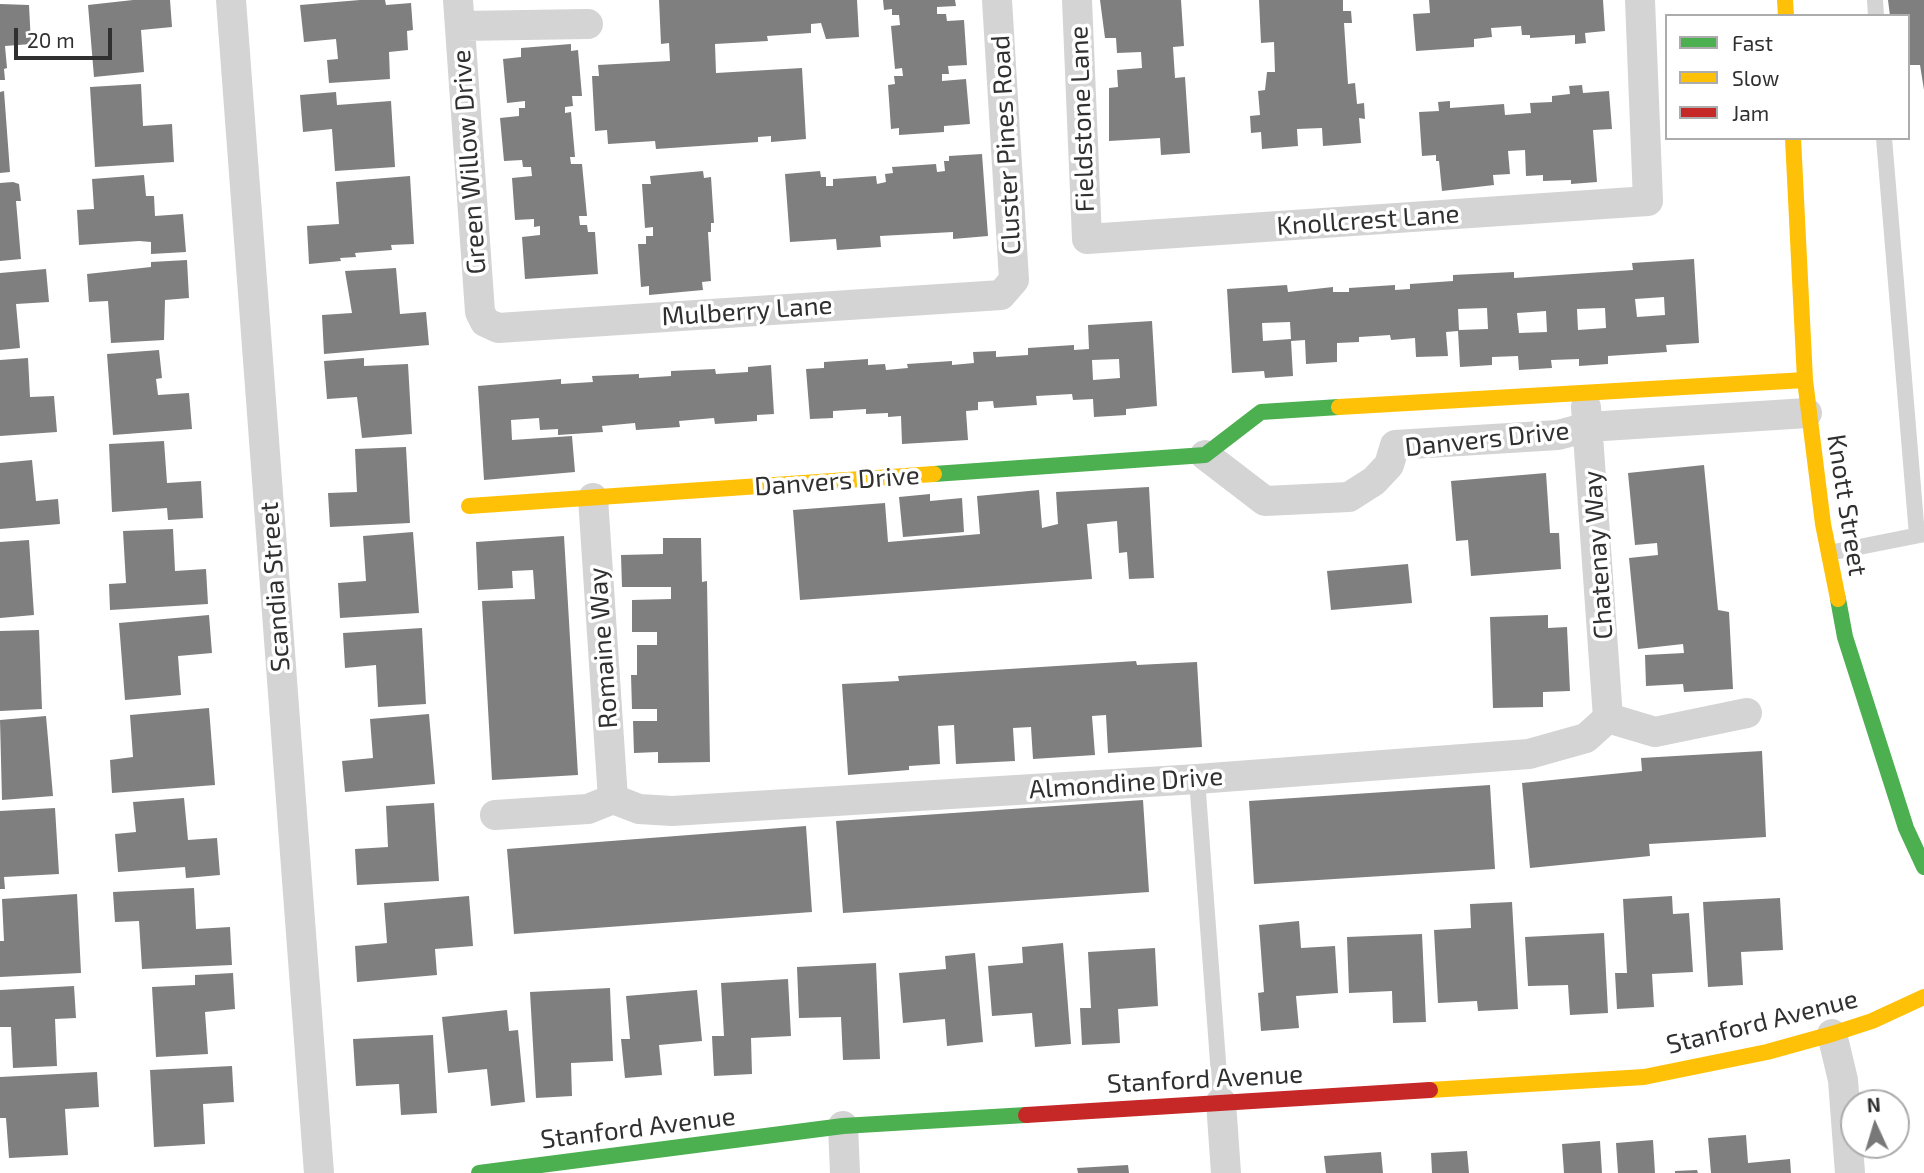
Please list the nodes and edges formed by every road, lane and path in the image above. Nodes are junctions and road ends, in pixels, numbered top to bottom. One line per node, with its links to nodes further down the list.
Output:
1 (231, 0): 34 (street, Scandia Street)
2 (997, 0): 10 (street, Cluster Pines Road)
3 (1077, 0): 9 (street, Fieldstone Lane)
4 (1640, 0): 9 (street, Knollcrest Lane)
5 (459, 13): 6 (street); 11 (street, Green Willow Drive)
6 (588, 24)
7 (1793, 140): 12 (street, Knott Street)
8 (1884, 140): 16 (lane)
9 (1087, 239)
10 (1008, 290): 11 (street, Mulberry Lane)
11 (485, 322)
12 (1805, 380): 13 (street, Danvers Drive); 15 (street, Knott Street)
13 (1586, 393): 14 (street, Danvers Drive); 17 (street, Chatenay Way)
14 (1392, 404): 18 (street); 19 (street, Danvers Drive)
15 (1807, 413): 17 (street, Danvers Drive); 23 (street, Knott Street)
16 (1916, 423): 22 (lane)
17 (1588, 427): 18 (street, Danvers Drive); 25 (street, Chatenay Way)
18 (1395, 445): 19 (street, Danvers Drive)
19 (1205, 455): 20 (street, Danvers Drive)
20 (593, 498): 21 (street, Danvers Drive); 27 (street, Romaine Way)
21 (469, 506)
22 (1921, 534): 23 (lane)
23 (1829, 554): 29 (street, Knott Street)
24 (1747, 713): 25 (street)
25 (1608, 718): 26 (street, Almondine Drive)
26 (1197, 779): 27 (street, Almondine Drive); 32 (lane)
27 (613, 799): 28 (street)
28 (495, 815)
29 (1924, 867)
30 (1924, 997): 31 (street, Stanford Avenue)
31 (1832, 1034): 32 (street, Stanford Avenue); 38 (street)
32 (1221, 1102): 33 (street, Stanford Avenue); 37 (street)
33 (843, 1126): 35 (street, Stanford Avenue); 36 (street)
34 (318, 1173)
35 (479, 1173)
36 (845, 1173)
37 (1226, 1173)
38 (1850, 1173)

